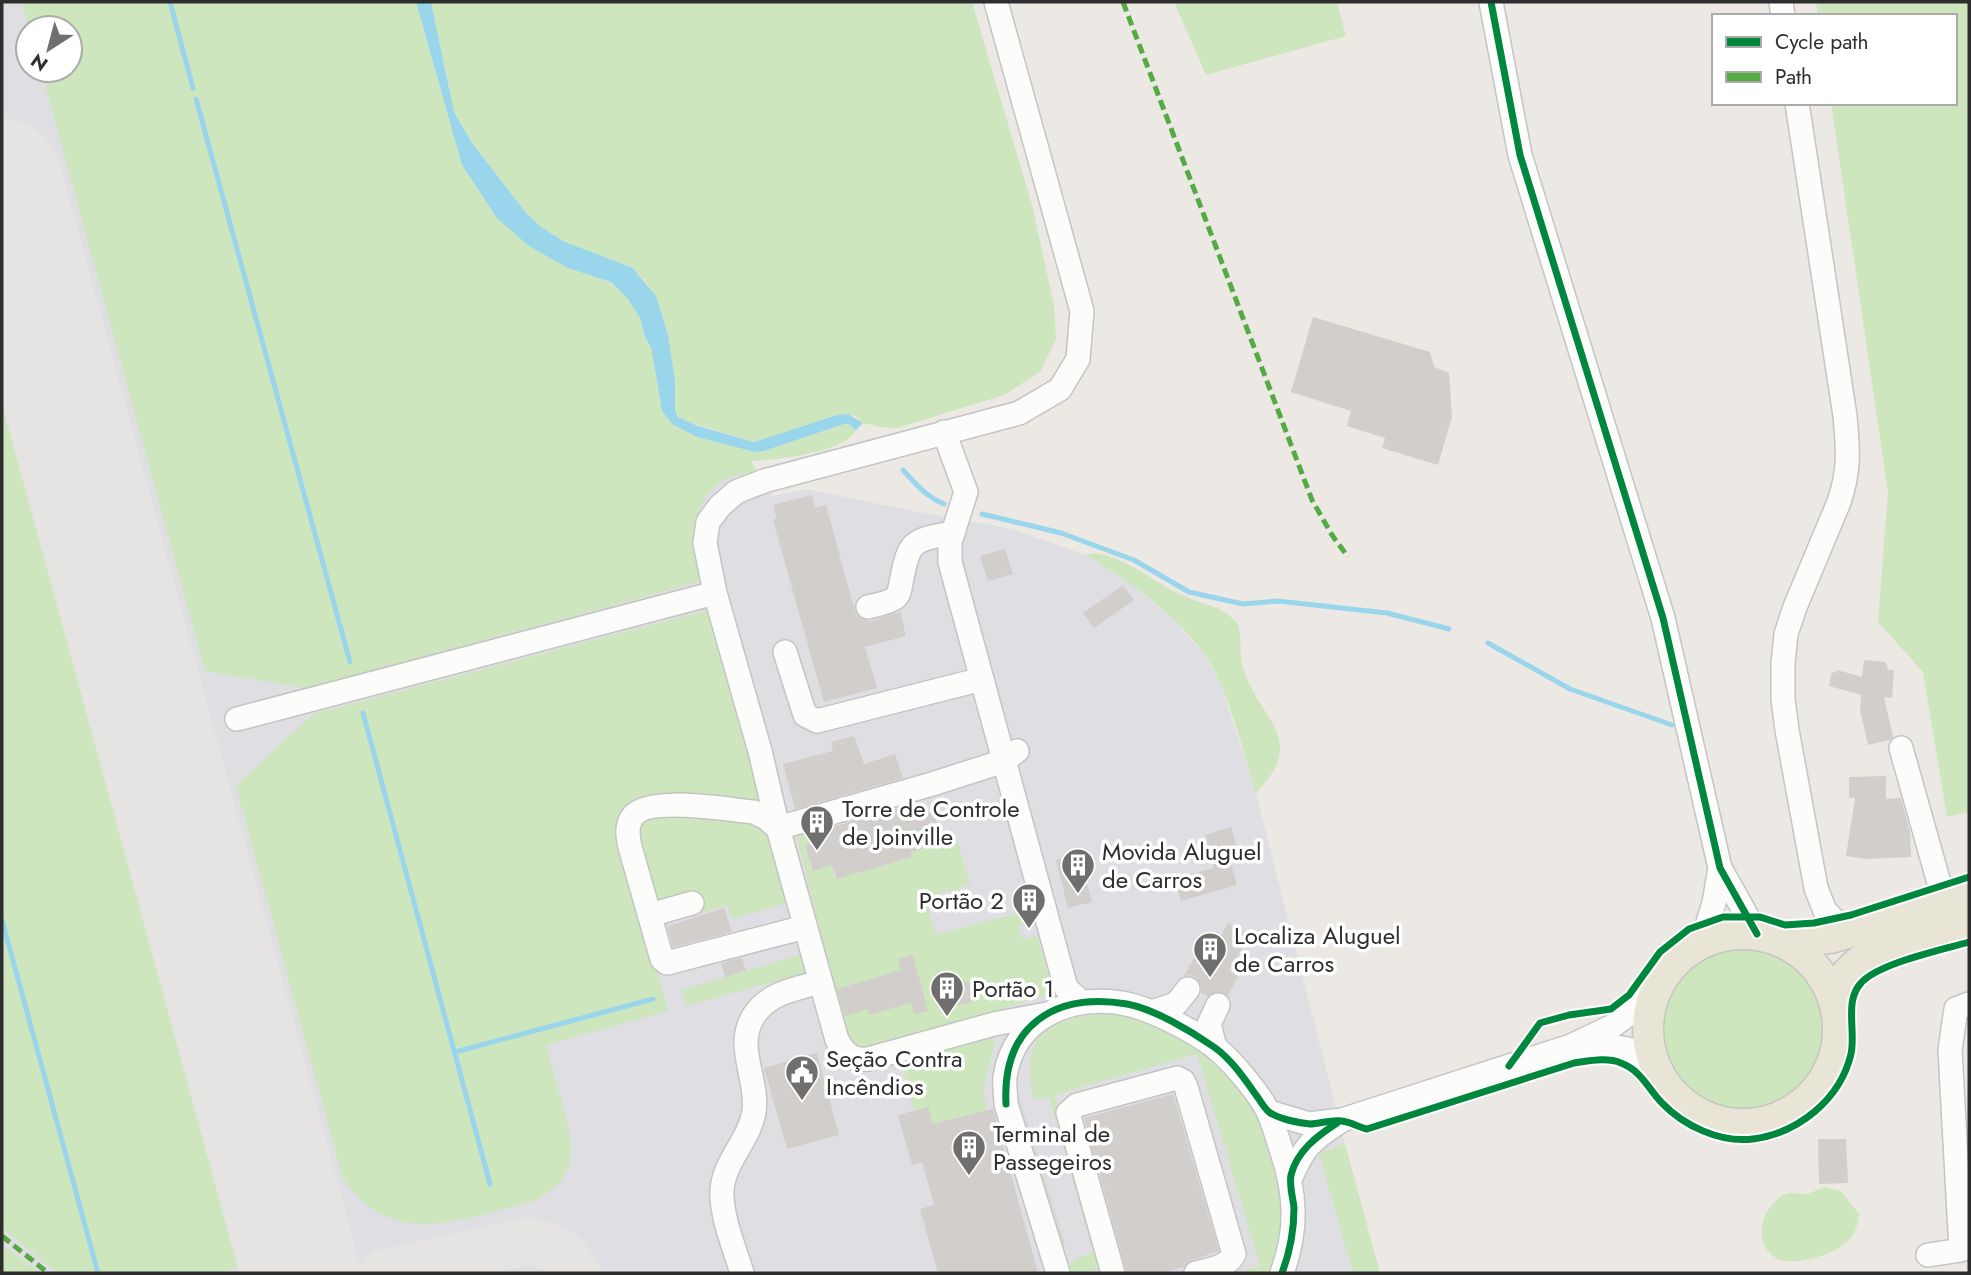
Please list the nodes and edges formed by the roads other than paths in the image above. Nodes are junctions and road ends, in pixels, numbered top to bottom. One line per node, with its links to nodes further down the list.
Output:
1 (996, 2): 4 (street)
2 (1491, 2): 14 (street)
3 (1797, 105): 20 (street)
4 (944, 432): 5 (street); 6 (street)
5 (953, 533): 7 (street); 9 (street)
6 (715, 593): 10 (street); 13 (street)
7 (868, 607)
8 (785, 652): 9 (street)
9 (982, 679): 12 (street)
10 (237, 719)
11 (1901, 748): 15 (street)
12 (1011, 756): 13 (street); 28 (street)
13 (778, 828): 17 (street); 19 (street)
14 (1720, 868): 21 (street); 22 (street)
15 (1957, 900): 20 (main road)
16 (692, 903): 17 (street)
17 (650, 915): 19 (street)
18 (1969, 924): 27 (main road)
19 (805, 927): 24 (street)
20 (1847, 933): 23 (main road)
21 (1757, 934): 22 (main road); 23 (main road)
22 (1702, 942): 26 (main road)
23 (1787, 944): 27 (main road)
24 (821, 982): 28 (street); 39 (street)
25 (1188, 989): 31 (street)
26 (1655, 989): 32 (street); 34 (main road)
27 (1831, 991): 34 (main road)
28 (1063, 1003): 31 (street); 40 (street)
29 (1969, 1004): 38 (street)
30 (1218, 1005): 33 (street)
31 (1152, 1012): 33 (street)
32 (1571, 1046): 34 (street); 36 (street)
33 (1215, 1047): 35 (street)
34 (1656, 1069)
35 (1269, 1112): 36 (street); 37 (street)
36 (1342, 1120): 37 (street)
37 (1291, 1177): 43 (street)
38 (1928, 1255)
39 (742, 1273)
40 (1058, 1273)
41 (1113, 1273): 42 (street)
42 (1196, 1273)
43 (1282, 1273)

